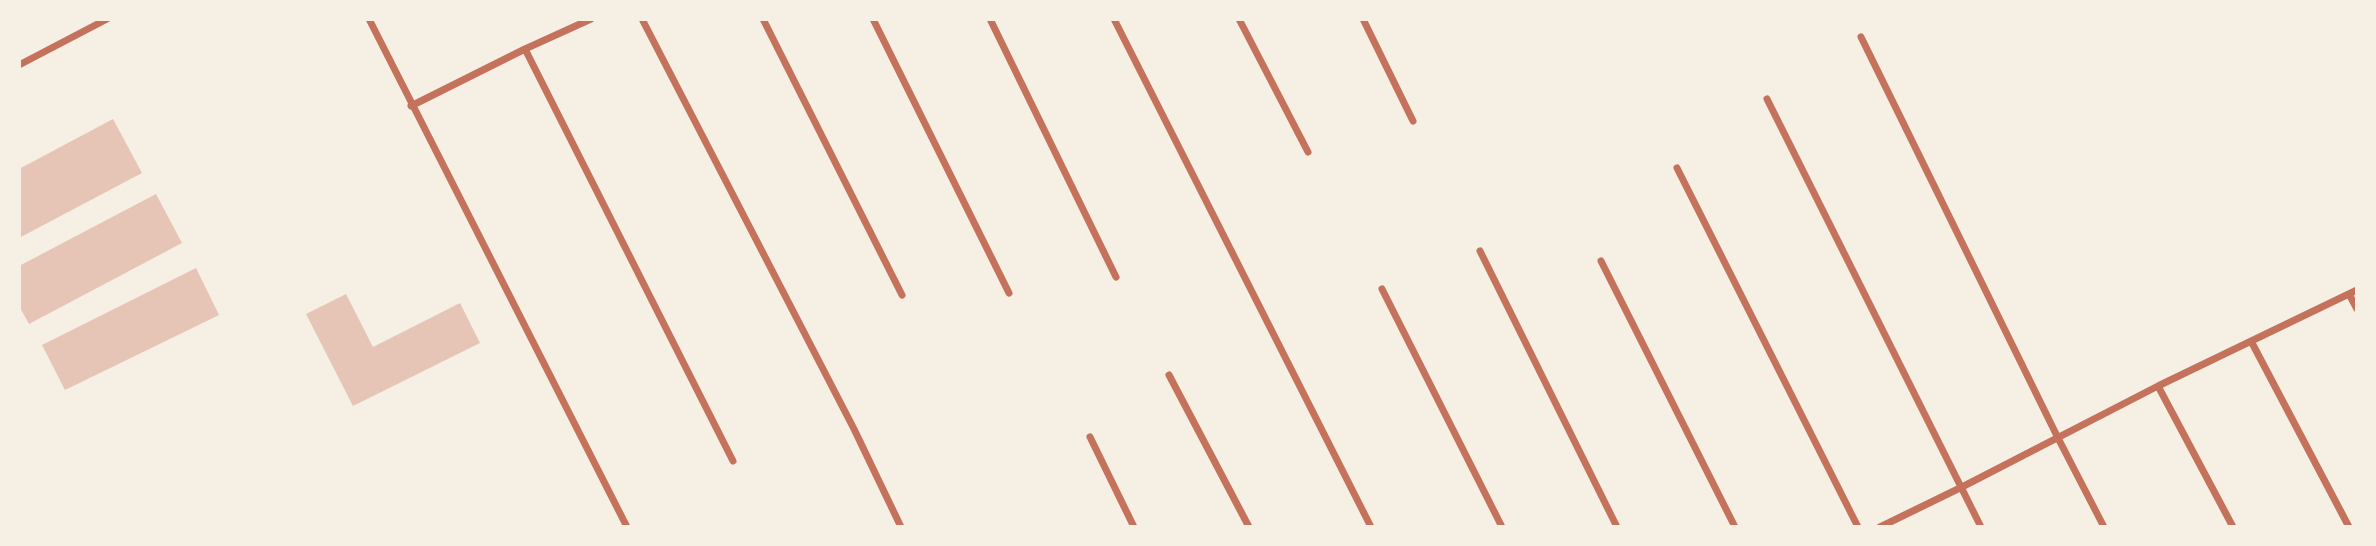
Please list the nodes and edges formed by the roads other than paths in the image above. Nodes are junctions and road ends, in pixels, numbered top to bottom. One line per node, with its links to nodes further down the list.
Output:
1 (369, 19): 15 (street)
2 (591, 19): 12 (street)
3 (642, 19): 35 (street)
4 (763, 19): 25 (street)
5 (873, 19): 24 (street)
6 (990, 19): 21 (street)
7 (1114, 19): 38 (street)
8 (1239, 19): 17 (street)
9 (1363, 19): 16 (street)
10 (105, 20): 13 (street)
11 (1861, 37): 31 (street)
12 (525, 49): 15 (street); 32 (street)
13 (19, 65)
14 (1767, 99): 33 (street)
15 (411, 106): 34 (street)
16 (1413, 121)
17 (1308, 152)
18 (1677, 169): 42 (street)
19 (1480, 251): 40 (street)
20 (1601, 261): 41 (street)
21 (1116, 278)
22 (1382, 289): 39 (street)
23 (2353, 292): 26 (street); 27 (street)
24 (1009, 293)
25 (902, 295)
26 (2357, 309)
27 (2251, 341): 29 (street); 47 (street)
28 (1169, 375): 37 (street)
29 (2158, 386): 31 (street); 46 (street)
30 (1090, 437): 36 (street)
31 (2058, 438): 33 (street); 45 (street)
32 (733, 461)
33 (1962, 487): 43 (street); 44 (street)
34 (626, 527)
35 (901, 527)
36 (1134, 527)
37 (1249, 527)
38 (1371, 527)
39 (1502, 527)
40 (1617, 527)
41 (1735, 527)
42 (1858, 527)
43 (1880, 527)
44 (1981, 527)
45 (2104, 527)
46 (2234, 527)
47 (2349, 527)

